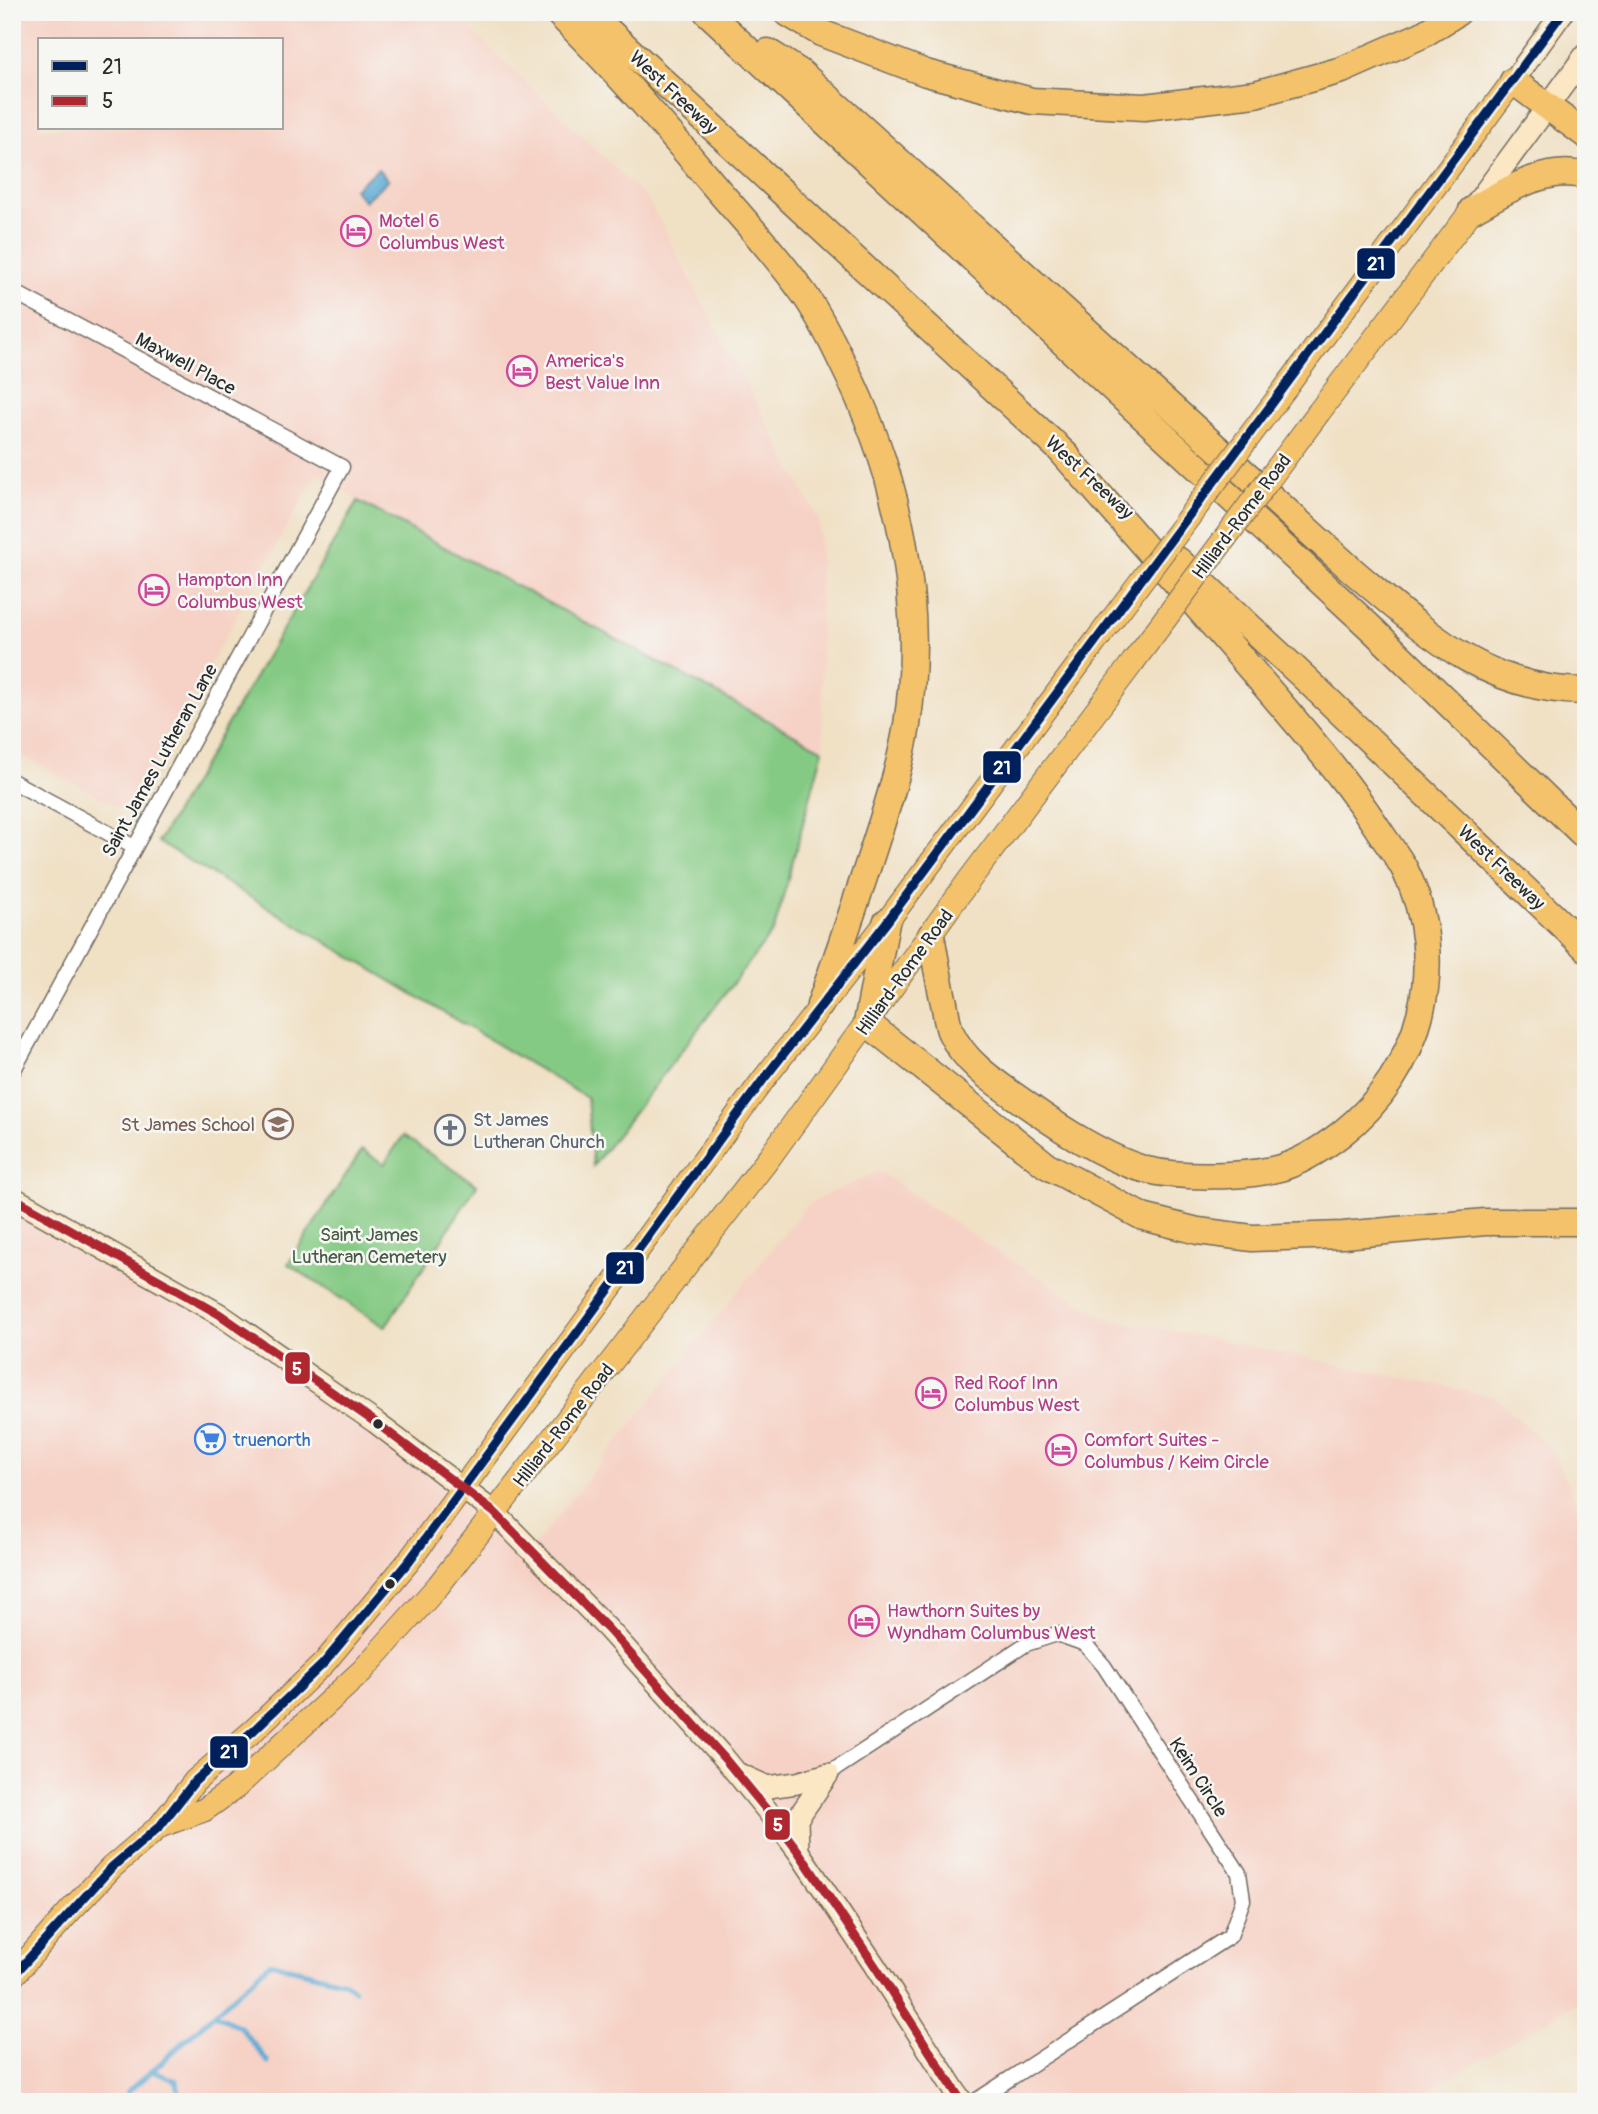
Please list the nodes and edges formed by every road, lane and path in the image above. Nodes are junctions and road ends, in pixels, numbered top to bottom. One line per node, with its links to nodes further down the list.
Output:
1 (557, 12): 23 (highway)
2 (588, 12): 14 (highway, West Freeway)
3 (786, 12): 4 (highway)
4 (1458, 12)
5 (1563, 12): 8 (main road, Hilliard-Rome Road)
6 (712, 17): 16 (highway); 18 (highway)
7 (1586, 54): 9 (main road, Hilliard-Rome Road)
8 (1513, 80): 9 (highway); 20 (main road, Hilliard-Rome Road, bridge)
9 (1548, 107): 10 (highway); 12 (main road, Hilliard-Rome Road)
10 (1586, 135)
11 (1586, 176): 12 (highway)
12 (1472, 210): 21 (main road, Hilliard-Rome Road, bridge)
13 (12, 292): 15 (street, Maxwell Place)
14 (1054, 443): 21 (highway); 22 (highway, West Freeway)
15 (342, 467): 19 (street, Saint James Lutheran Lane)
16 (1586, 691)
17 (12, 781): 19 (street)
18 (1586, 837)
19 (134, 848): 25 (street, Saint James Lutheran Lane)
20 (886, 923): 23 (main road, Hilliard-Rome Road); 24 (highway)
21 (931, 934): 24 (main road, Hilliard-Rome Road)
22 (1586, 948)
23 (820, 1005): 28 (main road, Hilliard-Rome Road)
24 (867, 1023): 27 (highway); 29 (main road, Hilliard-Rome Road)
25 (12, 1073)
26 (12, 1197): 28 (main road)
27 (1586, 1222)
28 (463, 1489): 29 (main road); 32 (main road, Hilliard-Rome Road)
29 (495, 1513): 30 (main road); 32 (main road, Hilliard-Rome Road)
30 (737, 1773): 31 (main road); 33 (main road)
31 (828, 1774): 33 (main road); 36 (street, Keim Circle)
32 (160, 1826): 34 (main road, Hilliard-Rome Road)
33 (798, 1851): 35 (main road)
34 (12, 1976)
35 (962, 2102)
36 (975, 2102)

